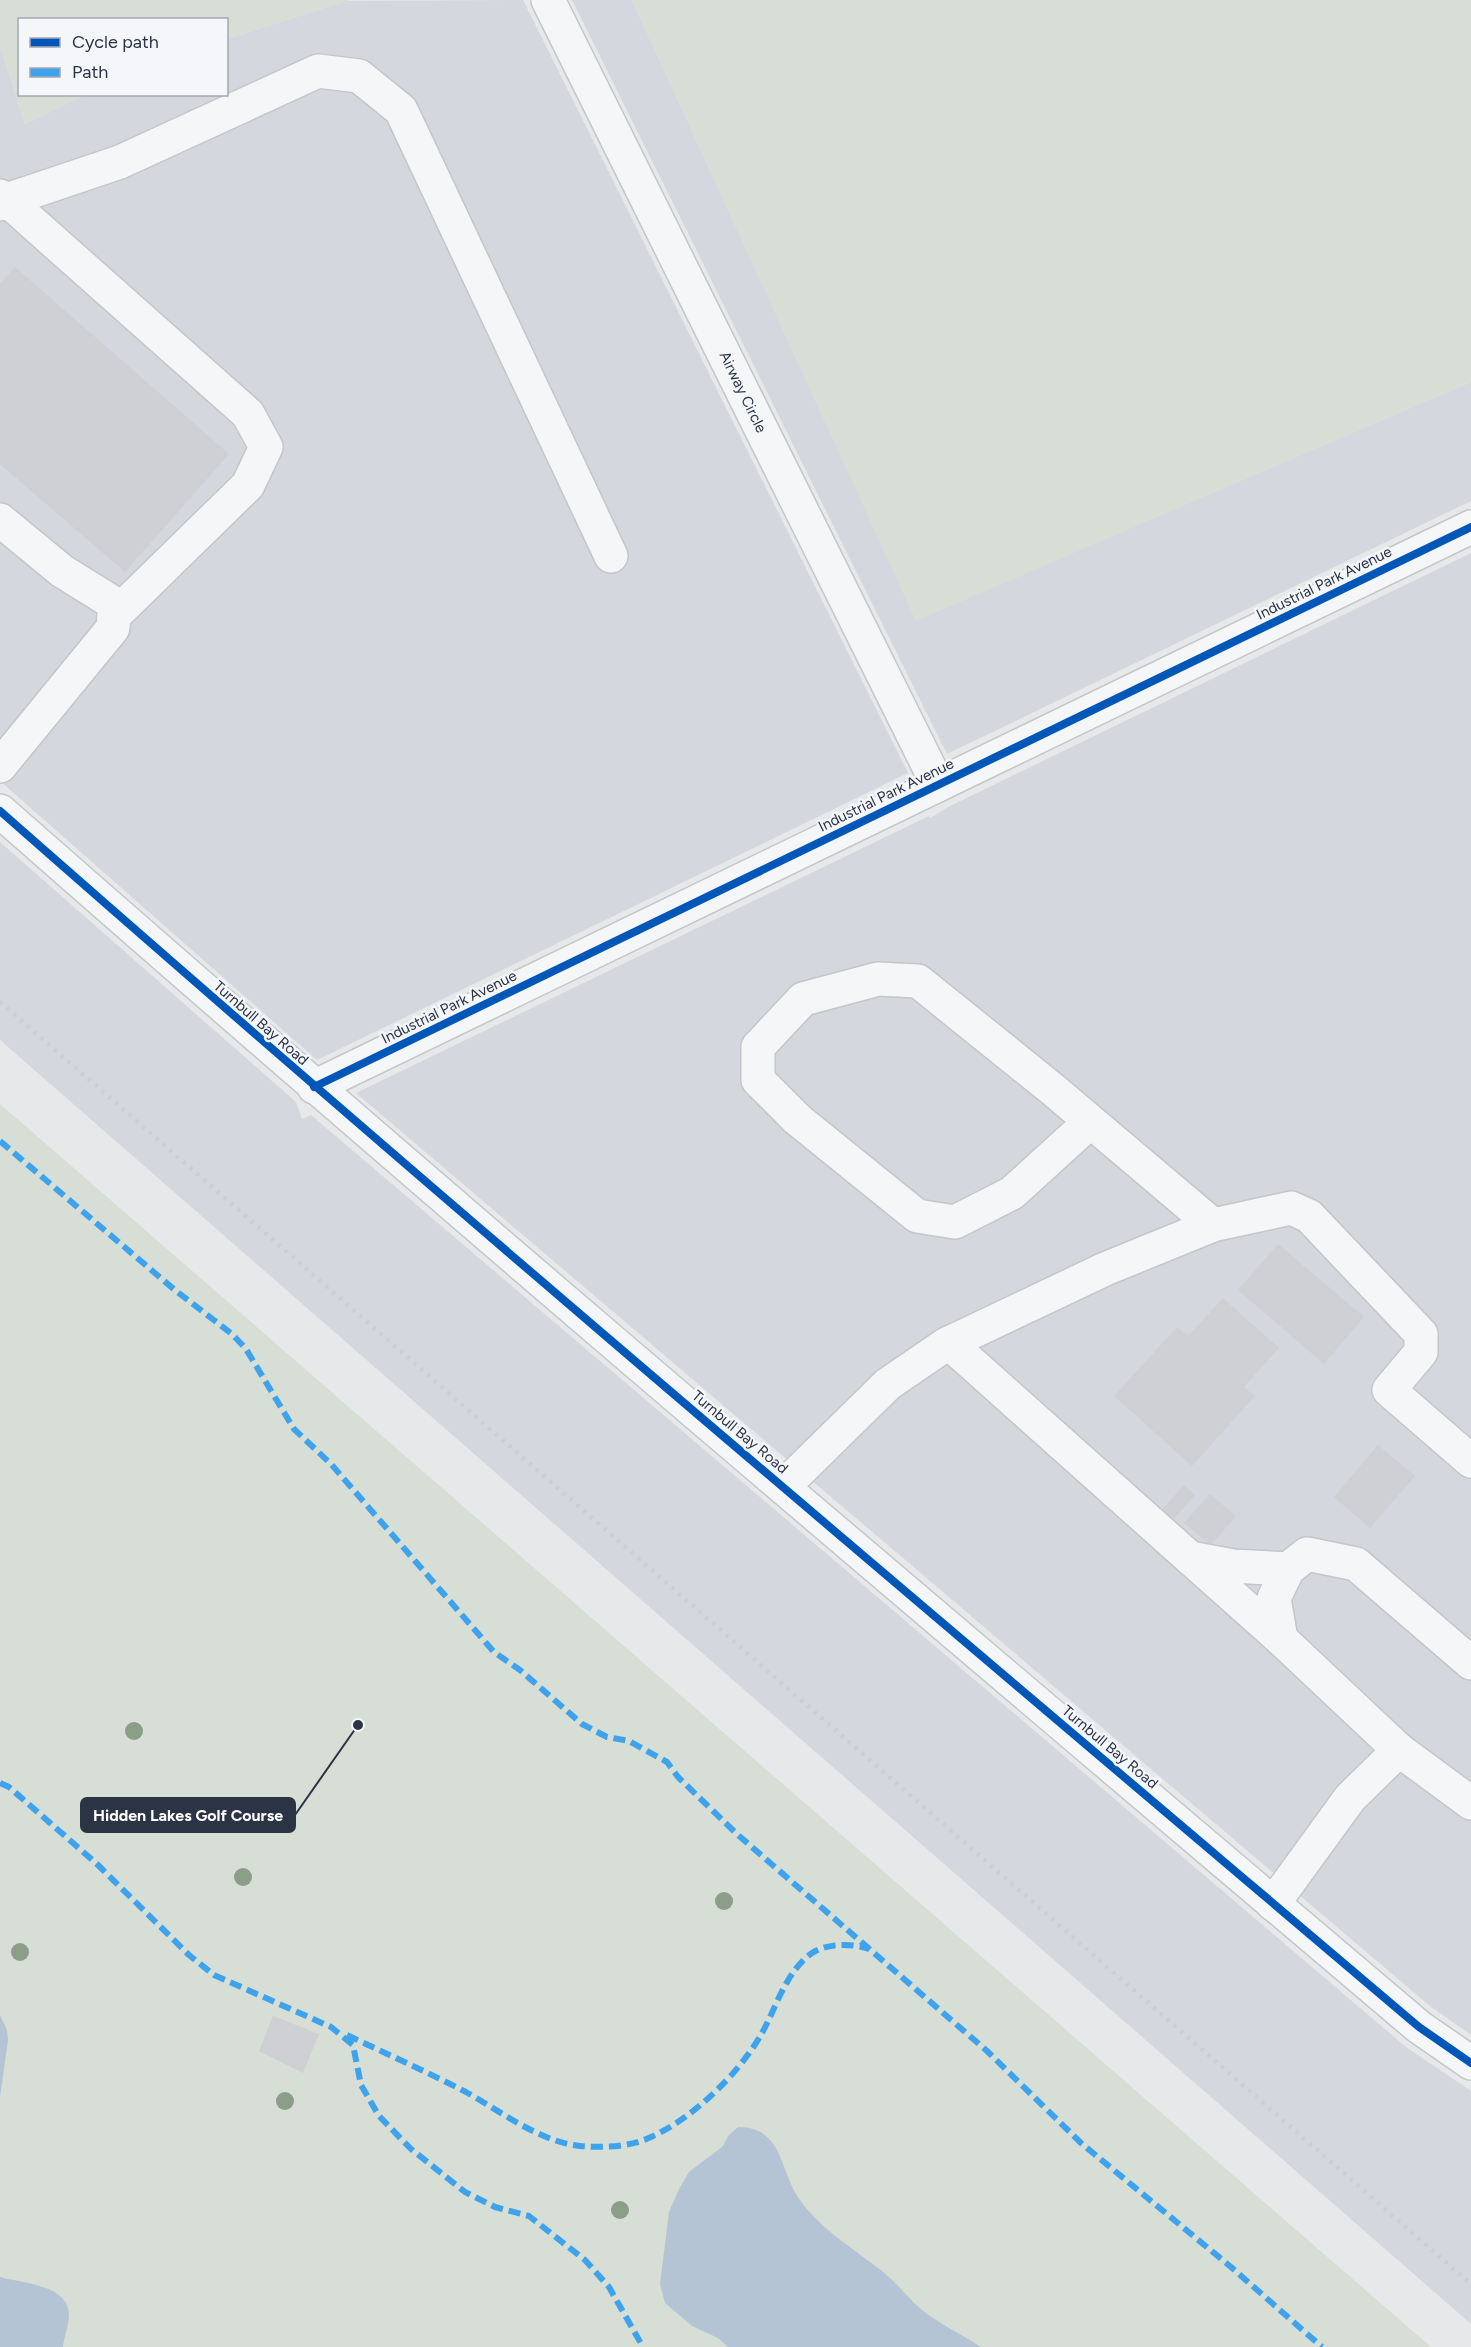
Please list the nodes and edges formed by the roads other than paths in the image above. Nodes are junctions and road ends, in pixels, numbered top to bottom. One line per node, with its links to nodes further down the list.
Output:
1 (548, 0): 8 (street, Airway Circle)
2 (2, 200): 5 (street); 6 (street)
3 (0, 520): 6 (street)
4 (1471, 527): 8 (street, Industrial Park Avenue)
5 (611, 556)
6 (114, 616): 7 (street)
7 (0, 766)
8 (938, 785): 10 (street, Industrial Park Avenue)
9 (0, 812): 10 (street, Turnbull Bay Road)
10 (314, 1087): 15 (street, Turnbull Bay Road)
11 (1090, 1122): 11 (street); 12 (street)
12 (1213, 1224): 13 (street); 14 (street)
13 (949, 1343): 15 (street); 16 (street)
14 (1471, 1461)
15 (783, 1487): 22 (street, Turnbull Bay Road)
16 (1190, 1558): 17 (street); 18 (street)
17 (1288, 1569): 18 (street); 19 (street)
18 (1281, 1639): 20 (street)
19 (1471, 1663)
20 (1399, 1750): 21 (street); 22 (street)
21 (1471, 1803)
22 (1273, 1904): 23 (street, Turnbull Bay Road)
23 (1471, 2063)

